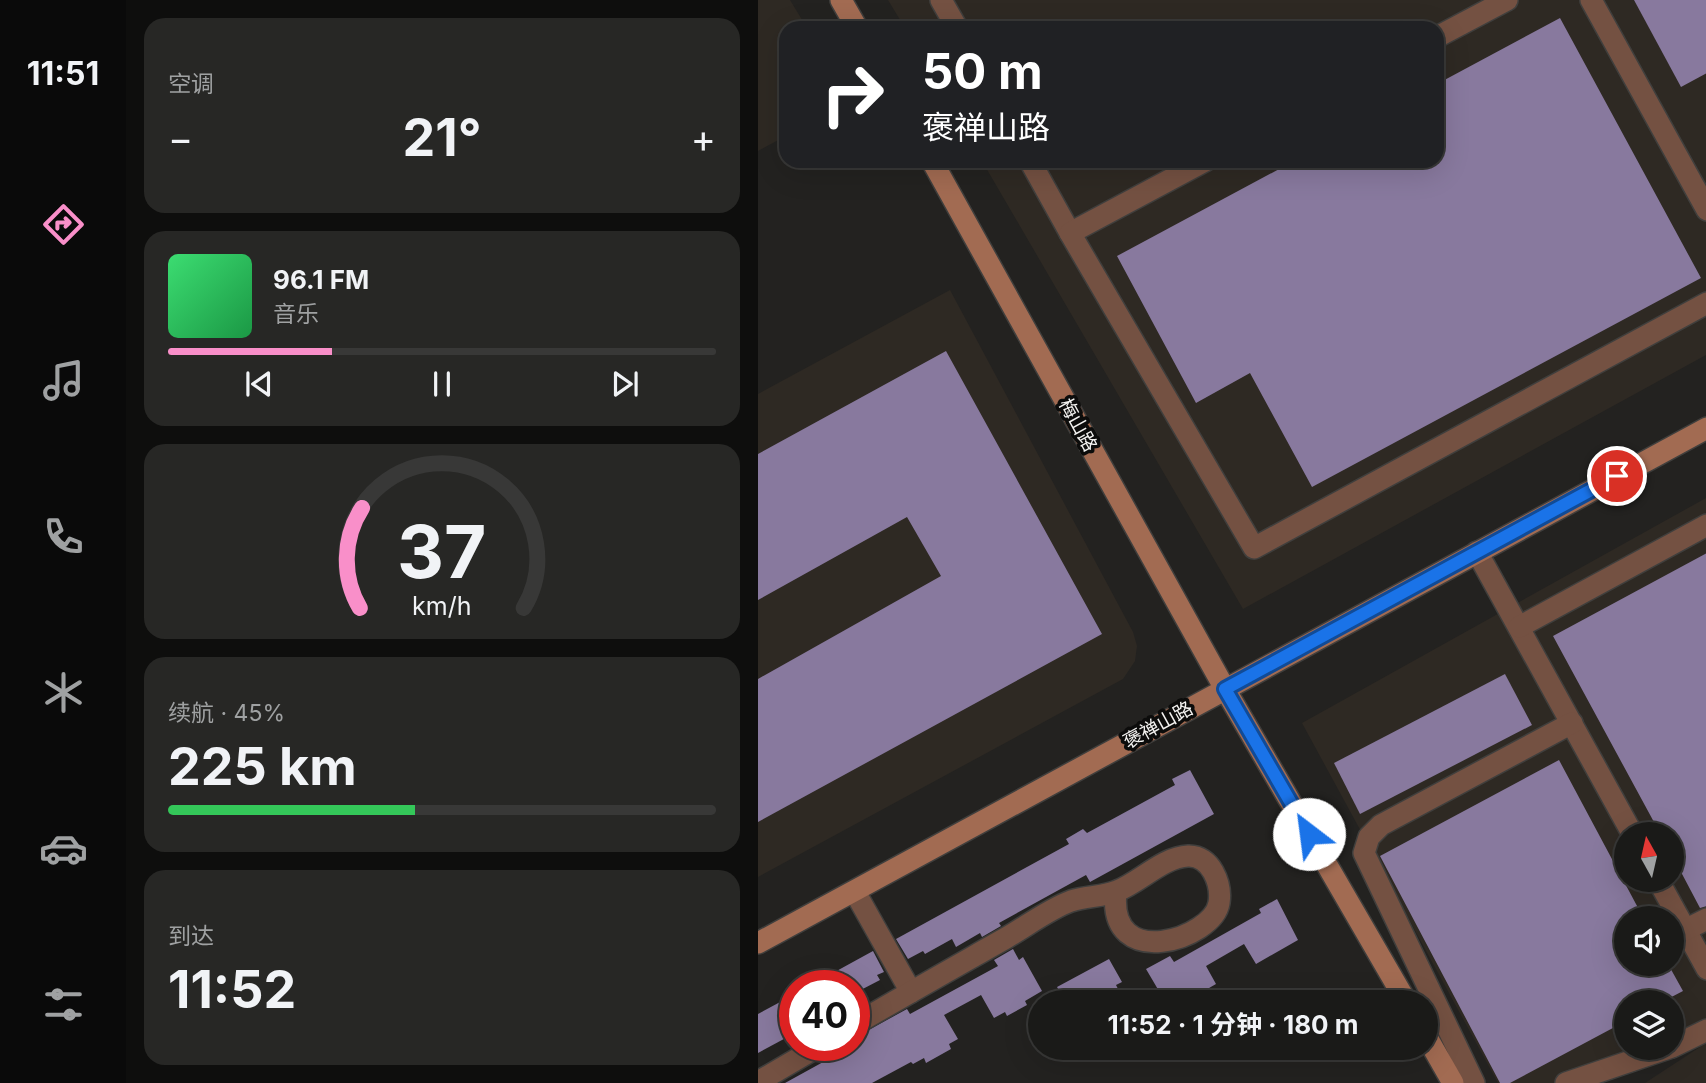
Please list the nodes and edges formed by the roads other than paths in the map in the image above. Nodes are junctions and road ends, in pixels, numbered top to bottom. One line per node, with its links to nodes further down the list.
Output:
1 (841, 0): 5 (main road)
2 (941, 0): 6 (street)
3 (1507, 0): 7 (street)
4 (1591, 0): 11 (street)
5 (853, 21)
6 (953, 21)
7 (1444, 33)
8 (936, 168): 18 (main road, 梅山路)
9 (1034, 168): 12 (street)
10 (1192, 168): 12 (street)
11 (1706, 210)
12 (1070, 233): 13 (street)
13 (1706, 303)
14 (1706, 428): 16 (main road, 褒禅山路)
15 (1706, 525): 17 (street)
16 (1477, 552): 17 (street); 18 (main road, 褒禅山路)
17 (1519, 627): 19 (street)
18 (1225, 689): 21 (main road, 褒禅山路); 28 (main road, 梅山路)
19 (1572, 723): 20 (street); 38 (street)
20 (1626, 822)
21 (855, 892): 26 (main road, 褒禅山路); 29 (street)
22 (1116, 892): 22 (street); 29 (street)
23 (1664, 892): 25 (street)
24 (1706, 919): 25 (street)
25 (1685, 930): 27 (street)
26 (758, 943)
27 (1706, 969)
28 (1399, 990)
29 (911, 992): 30 (street)
30 (870, 1016)
31 (1706, 1030): 32 (street)
32 (1684, 1041)
33 (1438, 1057): 37 (main road)
34 (1634, 1060): 39 (street)
35 (794, 1061): 36 (street)
36 (758, 1082)
37 (1453, 1083)
38 (1474, 1083)
39 (1566, 1083)

